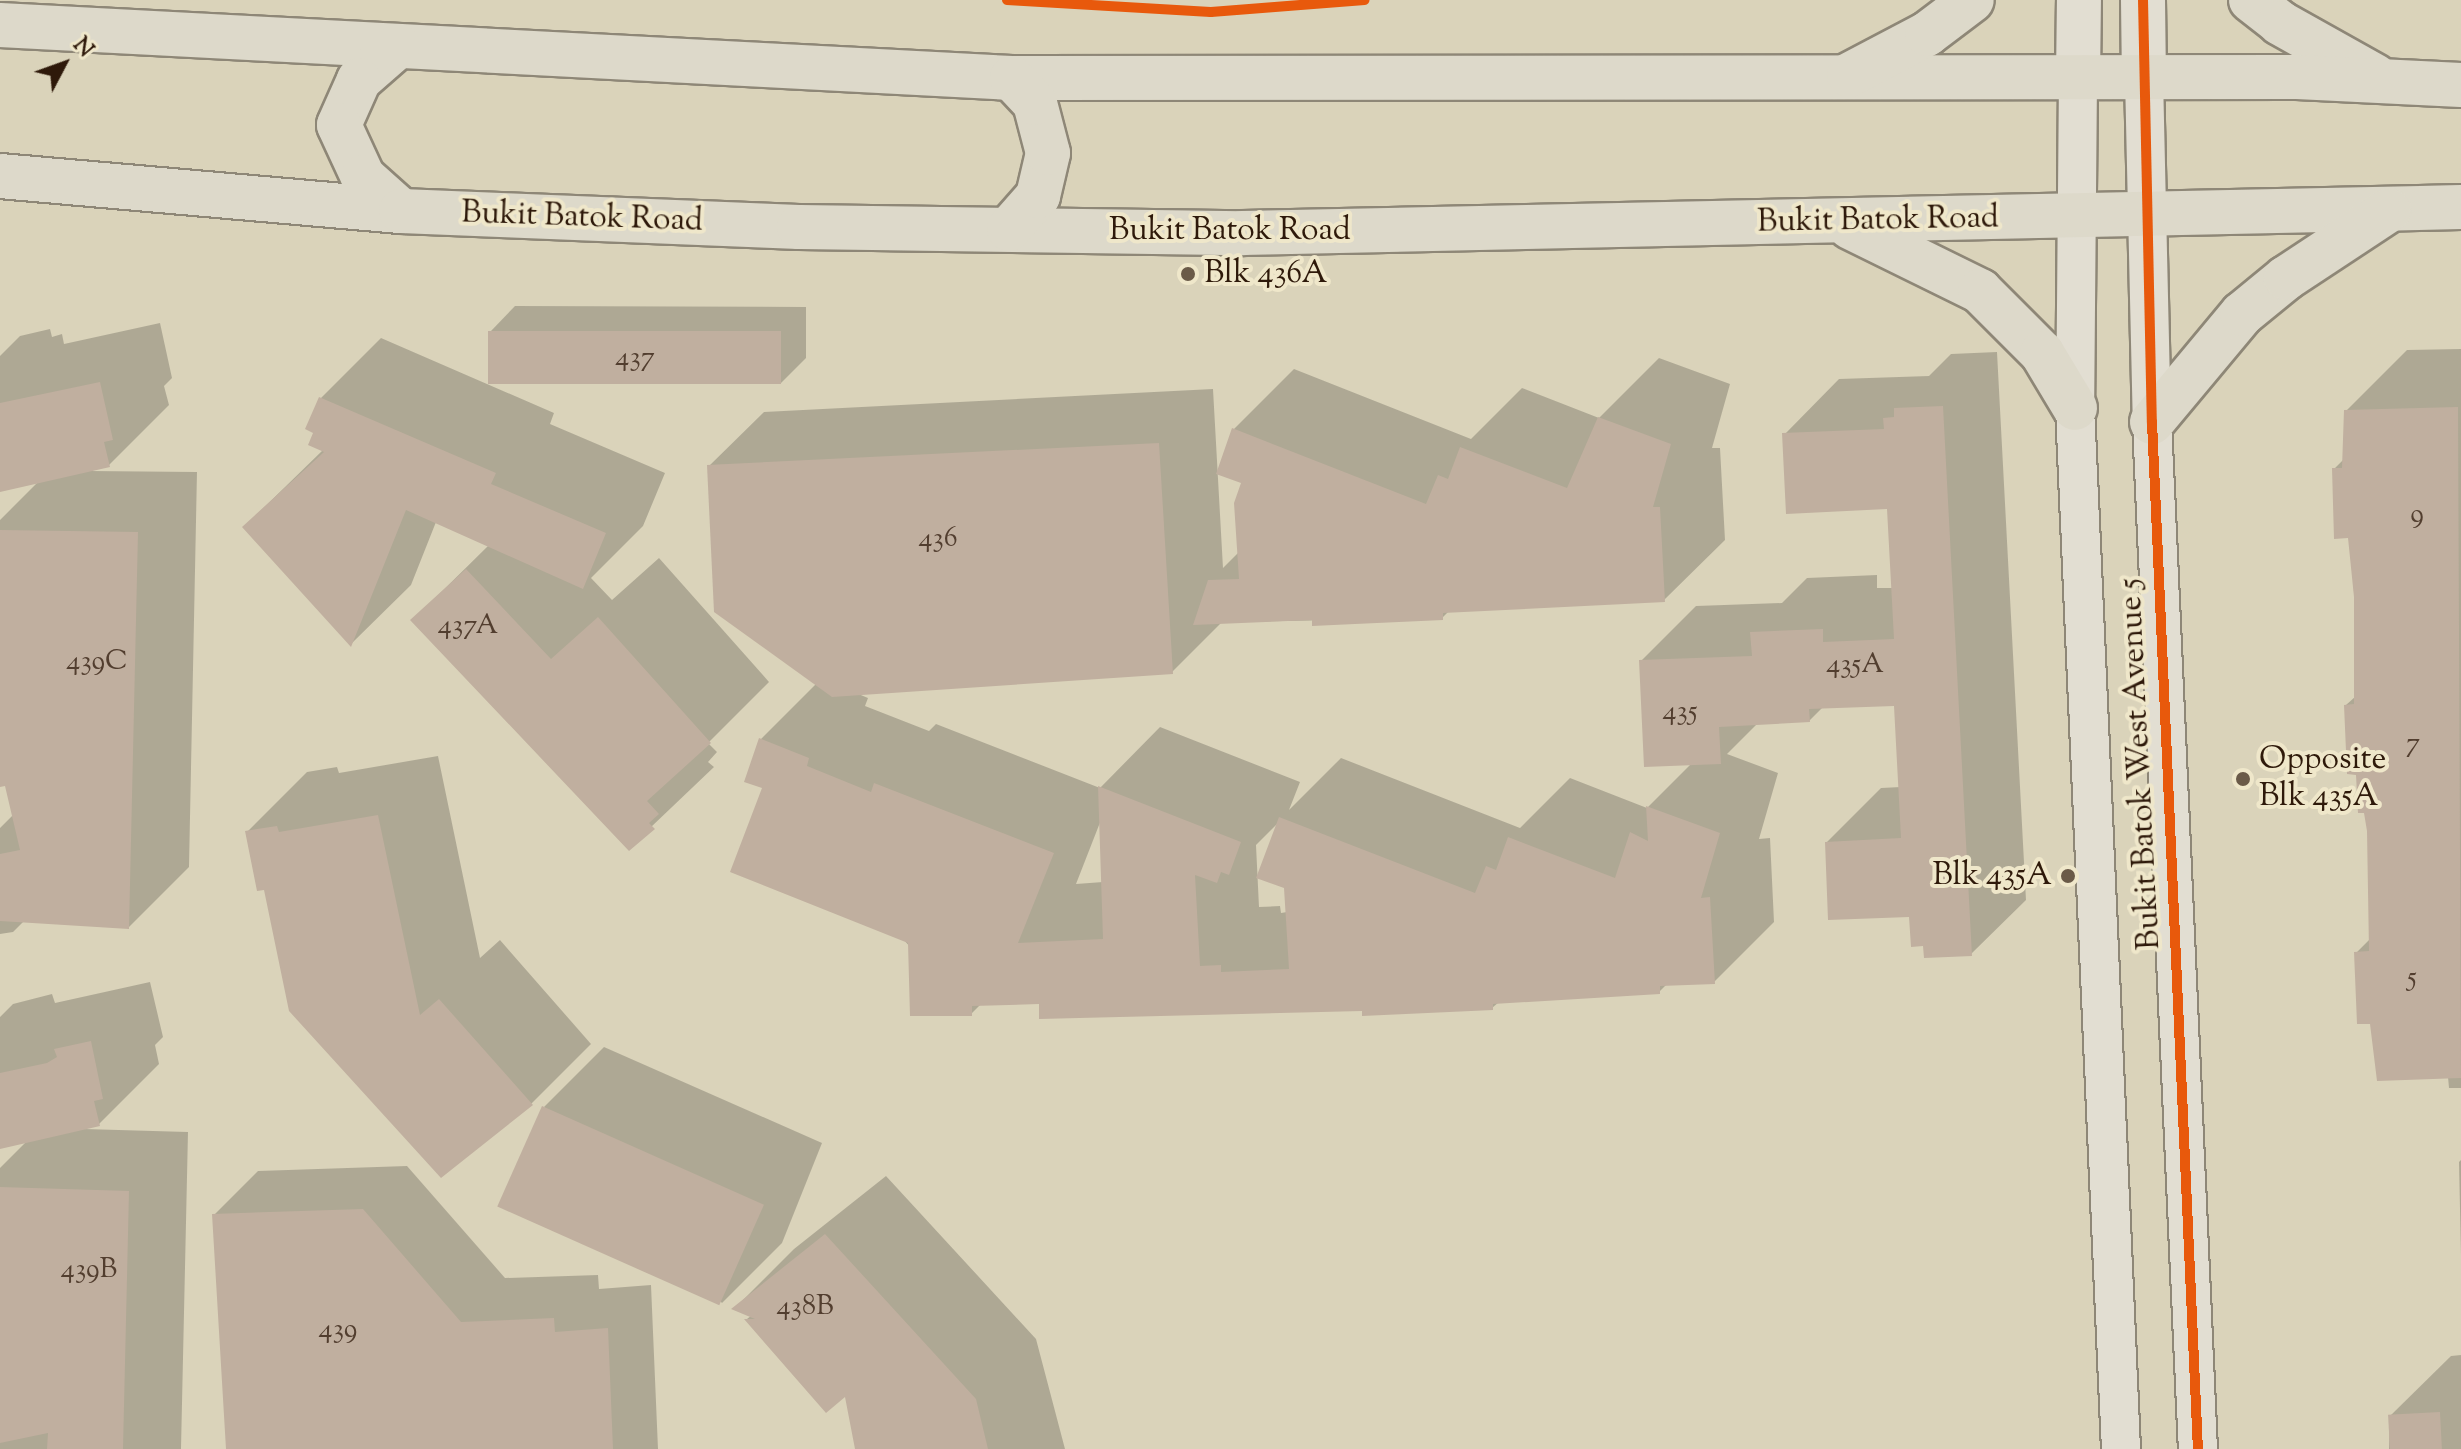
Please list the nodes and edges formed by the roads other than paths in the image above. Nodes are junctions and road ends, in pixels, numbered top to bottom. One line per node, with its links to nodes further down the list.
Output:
1 (1972, 0): 9 (main road)
2 (2079, 0): 10 (street)
3 (2143, 0): 7 (street)
4 (2251, 0): 11 (main road)
5 (7, 19): 6 (main road)
6 (398, 46): 8 (main road); 18 (main road)
7 (2144, 77): 10 (main road); 11 (main road); 19 (street, Bukit Batok West Avenue 5)
8 (1012, 78): 9 (main road); 22 (main road)
9 (1843, 78): 10 (main road)
10 (2078, 78): 20 (street, Bukit Batok West Avenue 5)
11 (2384, 81): 12 (main road)
12 (2461, 85)
13 (0, 176): 14 (main road, Bukit Batok Road)
14 (63, 181): 15 (main road); 18 (main road, Bukit Batok Road)
15 (0, 195)
16 (2461, 207): 17 (main road, Bukit Batok Road)
17 (2389, 210): 19 (main road, Bukit Batok Road); 24 (main road)
18 (401, 211): 22 (main road, Bukit Batok Road)
19 (2148, 217): 20 (main road, Bukit Batok Road); 24 (street, Bukit Batok West Avenue 5)
20 (2076, 218): 21 (main road, Bukit Batok Road); 23 (street, Bukit Batok West Avenue 5)
21 (1837, 222): 22 (main road, Bukit Batok Road); 23 (main road)
22 (1009, 229)
23 (2075, 408): 25 (street, Bukit Batok West Avenue 5)
24 (2152, 422): 26 (street, Bukit Batok West Avenue 5)
25 (2121, 1449)
26 (2198, 1449)

